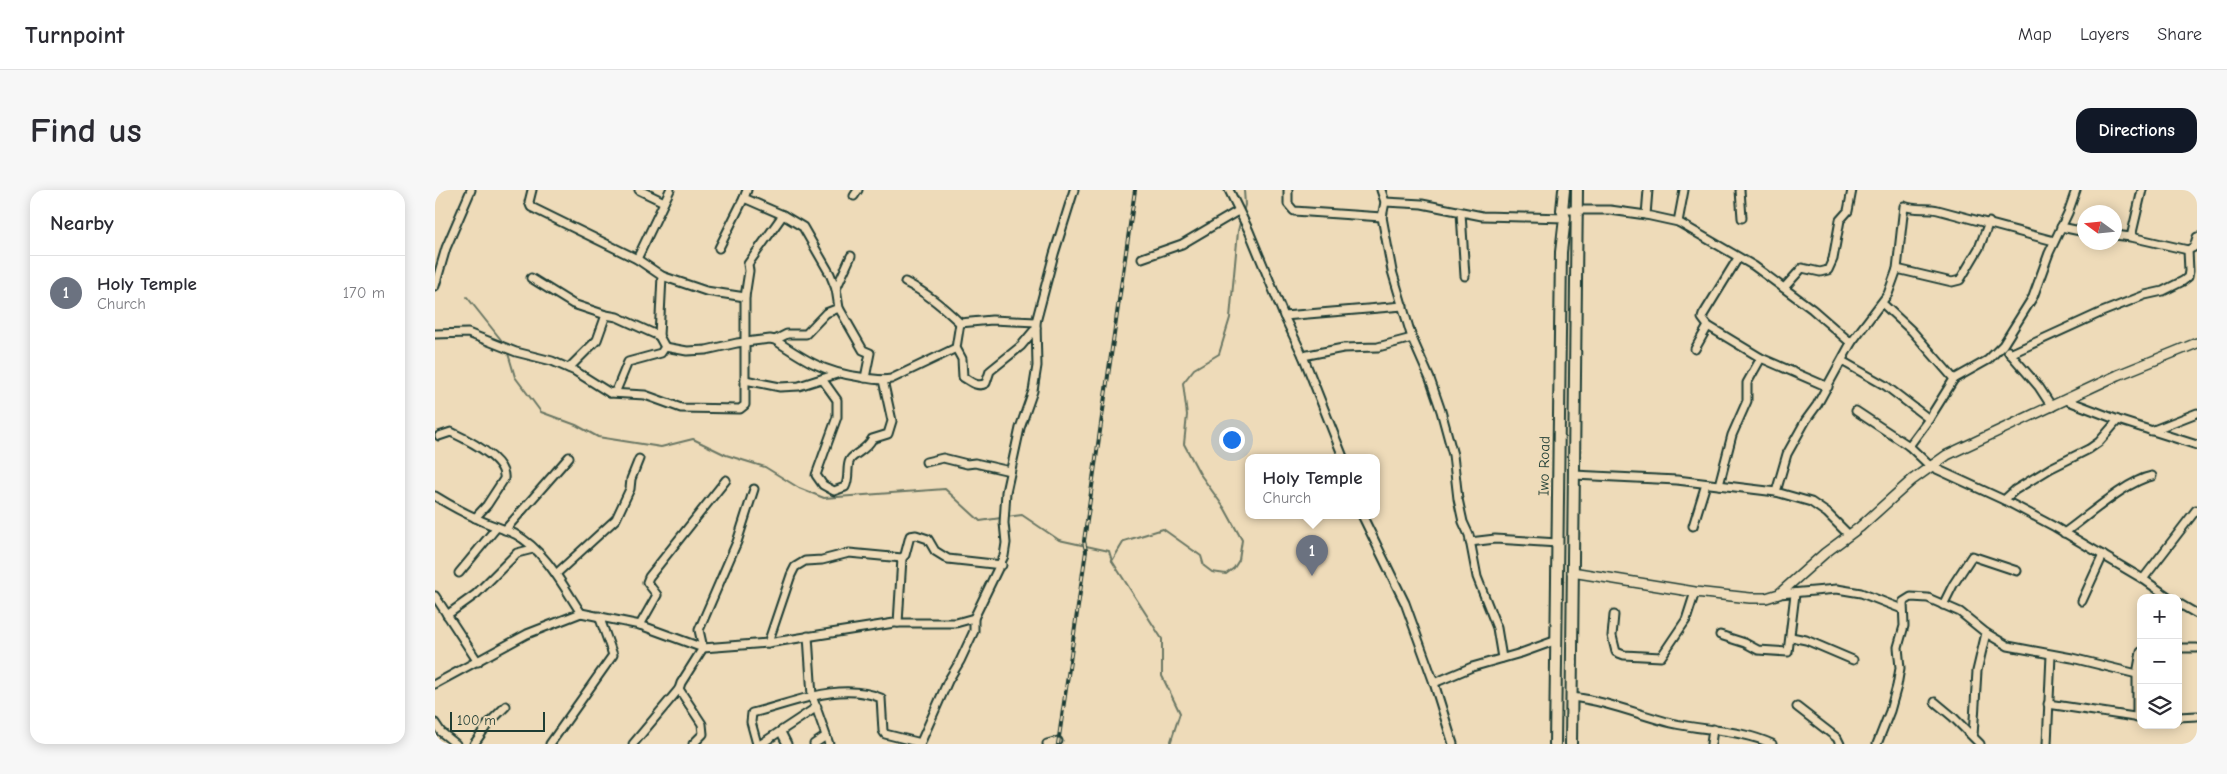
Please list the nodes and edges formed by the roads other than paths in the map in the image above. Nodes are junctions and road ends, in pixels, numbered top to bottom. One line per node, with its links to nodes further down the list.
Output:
1 (471, 190): 50 (street)
2 (532, 190): 44 (street)
3 (639, 190): 19 (street)
4 (670, 190): 19 (street)
5 (747, 190): 18 (street)
6 (1074, 190): 60 (street)
7 (1229, 190): 23 (street)
8 (1288, 190): 28 (street)
9 (1381, 190): 20 (street)
10 (1564, 190): 25 (main road, Iwo Road)
11 (1577, 190): 22 (main road, Iwo Road)
12 (1649, 190): 27 (street)
13 (1684, 190): 30 (street)
14 (1740, 190): 29 (street)
15 (1852, 190): 51 (street)
16 (2077, 190): 33 (street)
17 (2142, 190): 36 (street)
18 (744, 198): 21 (street); 39 (street)
19 (664, 202): 44 (street)
20 (1385, 202): 24 (street); 28 (street)
21 (772, 210): 26 (street); 32 (street)
22 (1577, 210): 25 (street); 27 (street); 105 (main road, Iwo Road)
23 (1238, 212): 42 (street); 58 (street)
24 (1461, 213): 25 (street); 47 (street)
25 (1563, 214): 123 (main road, Iwo Road)
26 (783, 215): 32 (street); 52 (street)
27 (1646, 215): 30 (street)
28 (1382, 217): 55 (street)
29 (1741, 218)
30 (1678, 222): 43 (street)
31 (1989, 222): 38 (street); 45 (street); 45 (street)
32 (777, 224): 53 (street)
33 (2061, 228): 34 (street); 38 (street)
34 (2077, 231)
35 (2122, 236): 36 (street)
36 (2131, 237): 40 (street)
37 (2197, 237): 40 (street)
38 (2054, 240): 71 (street)
39 (719, 248)
40 (2189, 250): 75 (street)
41 (851, 256): 52 (street)
42 (1143, 258)
43 (1738, 258): 51 (street); 61 (street)
44 (637, 259): 46 (street)
45 (1897, 269): 54 (street)
46 (662, 276): 53 (street); 64 (street)
47 (1465, 276)
48 (531, 278): 57 (street)
49 (905, 282): 59 (street)
50 (435, 286)
51 (1784, 288): 69 (street)
52 (836, 289): 56 (street)
53 (745, 297): 67 (street)
54 (1882, 303): 69 (street); 83 (street)
55 (1403, 306): 58 (street); 65 (street)
56 (839, 308): 63 (street); 81 (street)
57 (606, 315): 64 (street); 79 (street)
58 (1284, 316): 76 (street)
59 (960, 324): 60 (street); 73 (street)
60 (1036, 325): 73 (street); 104 (street)
61 (1708, 326): 74 (street); 77 (street)
62 (435, 334): 79 (street)
63 (787, 334): 66 (street); 70 (street)
64 (659, 336): 72 (street)
65 (1412, 338): 76 (street); 122 (street)
66 (775, 340): 67 (street); 70 (street)
67 (746, 341): 72 (street); 84 (street)
68 (2197, 343): 89 (street)
69 (1851, 344): 78 (street)
70 (783, 345): 80 (street)
71 (2003, 345): 75 (street); 83 (street)
72 (665, 347): 88 (street)
73 (956, 348): 85 (street)
74 (1695, 350)
75 (2010, 354): 90 (street)
76 (1303, 356): 99 (street)
77 (1761, 358): 86 (street); 109 (street)
78 (1841, 361): 86 (street); 93 (street)
79 (569, 368): 88 (street)
80 (837, 374): 81 (street); 82 (street); 87 (street)
81 (865, 378): 85 (street)
82 (822, 379): 84 (street); 87 (street)
83 (1954, 379): 93 (street)
84 (745, 380): 88 (street)
85 (883, 380): 87 (street)
86 (1828, 387): 111 (street)
87 (831, 390)
88 (609, 393)
89 (2067, 400): 90 (street); 94 (street)
90 (2053, 407): 103 (street)
91 (1856, 411): 98 (street)
92 (2197, 413): 95 (street)
93 (1929, 419): 98 (street)
94 (2118, 420): 95 (street); 113 (street)
95 (2151, 431): 97 (street)
96 (439, 436): 115 (street)
97 (2197, 445)
98 (1909, 446): 103 (street)
99 (1342, 454)
100 (569, 458): 119 (street)
101 (639, 459): 131 (street)
102 (926, 462): 104 (street)
103 (1930, 466): 113 (street); 121 (street)
104 (1010, 471): 127 (street)
105 (1574, 475): 108 (street); 130 (main road, Iwo Road)
106 (2152, 476): 120 (street)
107 (726, 480): 149 (street)
108 (1706, 484): 109 (street); 117 (street)
109 (1719, 485): 111 (street)
110 (754, 489): 156 (street)
111 (1776, 492): 121 (street)
112 (435, 496): 115 (street)
113 (2003, 500): 120 (street)
114 (2196, 510): 132 (street)
115 (475, 518): 118 (street)
116 (1364, 519): 164 (street)
117 (1693, 526)
118 (497, 528): 119 (street); 129 (street)
119 (505, 530): 124 (street)
120 (2064, 533): 125 (street)
121 (1849, 535): 134 (street)
122 (1470, 542): 123 (street); 160 (street)
123 (1558, 543): 154 (main road, Iwo Road)
124 (533, 548): 131 (street); 144 (street)
125 (2103, 555): 132 (street); 138 (street)
126 (902, 558): 127 (street); 148 (street); 155 (street)
127 (1002, 565): 147 (street)
128 (2017, 571): 139 (street)
129 (459, 572)
130 (1572, 572): 133 (street); 168 (main road, Iwo Road)
131 (556, 574): 142 (street)
132 (2143, 579): 136 (street)
133 (1695, 592): 134 (street); 145 (street)
134 (1779, 594): 135 (street)
135 (1795, 594): 141 (street); 153 (street)
136 (2164, 594)
137 (435, 596): 144 (street)
138 (2082, 601)
139 (1943, 605): 141 (street); 150 (street)
140 (2182, 605): 143 (street)
141 (1902, 609): 201 (street)
142 (581, 614): 146 (street); 162 (street)
143 (2197, 614)
144 (447, 615): 162 (street)
145 (1614, 615)
146 (599, 616): 149 (street); 186 (street)
147 (974, 618): 148 (street); 183 (street)
148 (898, 623): 152 (street)
149 (640, 624): 156 (street)
150 (1986, 633): 159 (street); 181 (street)
151 (1720, 634): 153 (street)
152 (808, 636): 155 (street); 167 (street)
153 (1791, 638): 161 (street)
154 (1557, 640): 160 (street); 196 (main road, Iwo Road)
155 (768, 643): 156 (street)
156 (703, 648): 166 (street)
157 (2182, 648): 158 (street)
158 (2197, 648)
159 (2051, 654): 163 (street); 170 (street)
160 (1502, 658): 164 (street)
161 (1853, 660)
162 (478, 662): 165 (street)
163 (2137, 674)
164 (1434, 683): 195 (street)
165 (435, 684)
166 (679, 689): 187 (street); 188 (street)
167 (812, 696): 172 (street); 183 (street); 189 (street)
168 (1571, 697): 178 (street); 197 (main road, Iwo Road)
169 (1935, 702): 181 (street)
170 (2048, 704): 176 (street); 203 (street)
171 (506, 706): 185 (street)
172 (817, 707): 179 (street); 180 (street)
173 (1797, 707): 200 (street)
174 (2197, 716): 175 (street)
175 (2182, 717)
176 (2137, 718)
177 (435, 723): 184 (street)
178 (1713, 730): 198 (street); 199 (street)
179 (781, 732): 190 (street); 191 (street)
180 (826, 736): 192 (street); 193 (street)
181 (1973, 736): 202 (street)
182 (1058, 741): 194 (street)
183 (921, 743)
184 (456, 744)
185 (474, 744)
186 (550, 744)
187 (633, 744)
188 (693, 744)
189 (757, 744)
190 (761, 744)
191 (787, 744)
192 (814, 744)
193 (829, 744)
194 (1047, 744)
195 (1453, 744)
196 (1555, 744)
197 (1571, 744)
198 (1711, 744)
199 (1772, 744)
200 (1840, 744)
201 (1877, 744)
202 (1980, 744)
203 (2047, 744)

